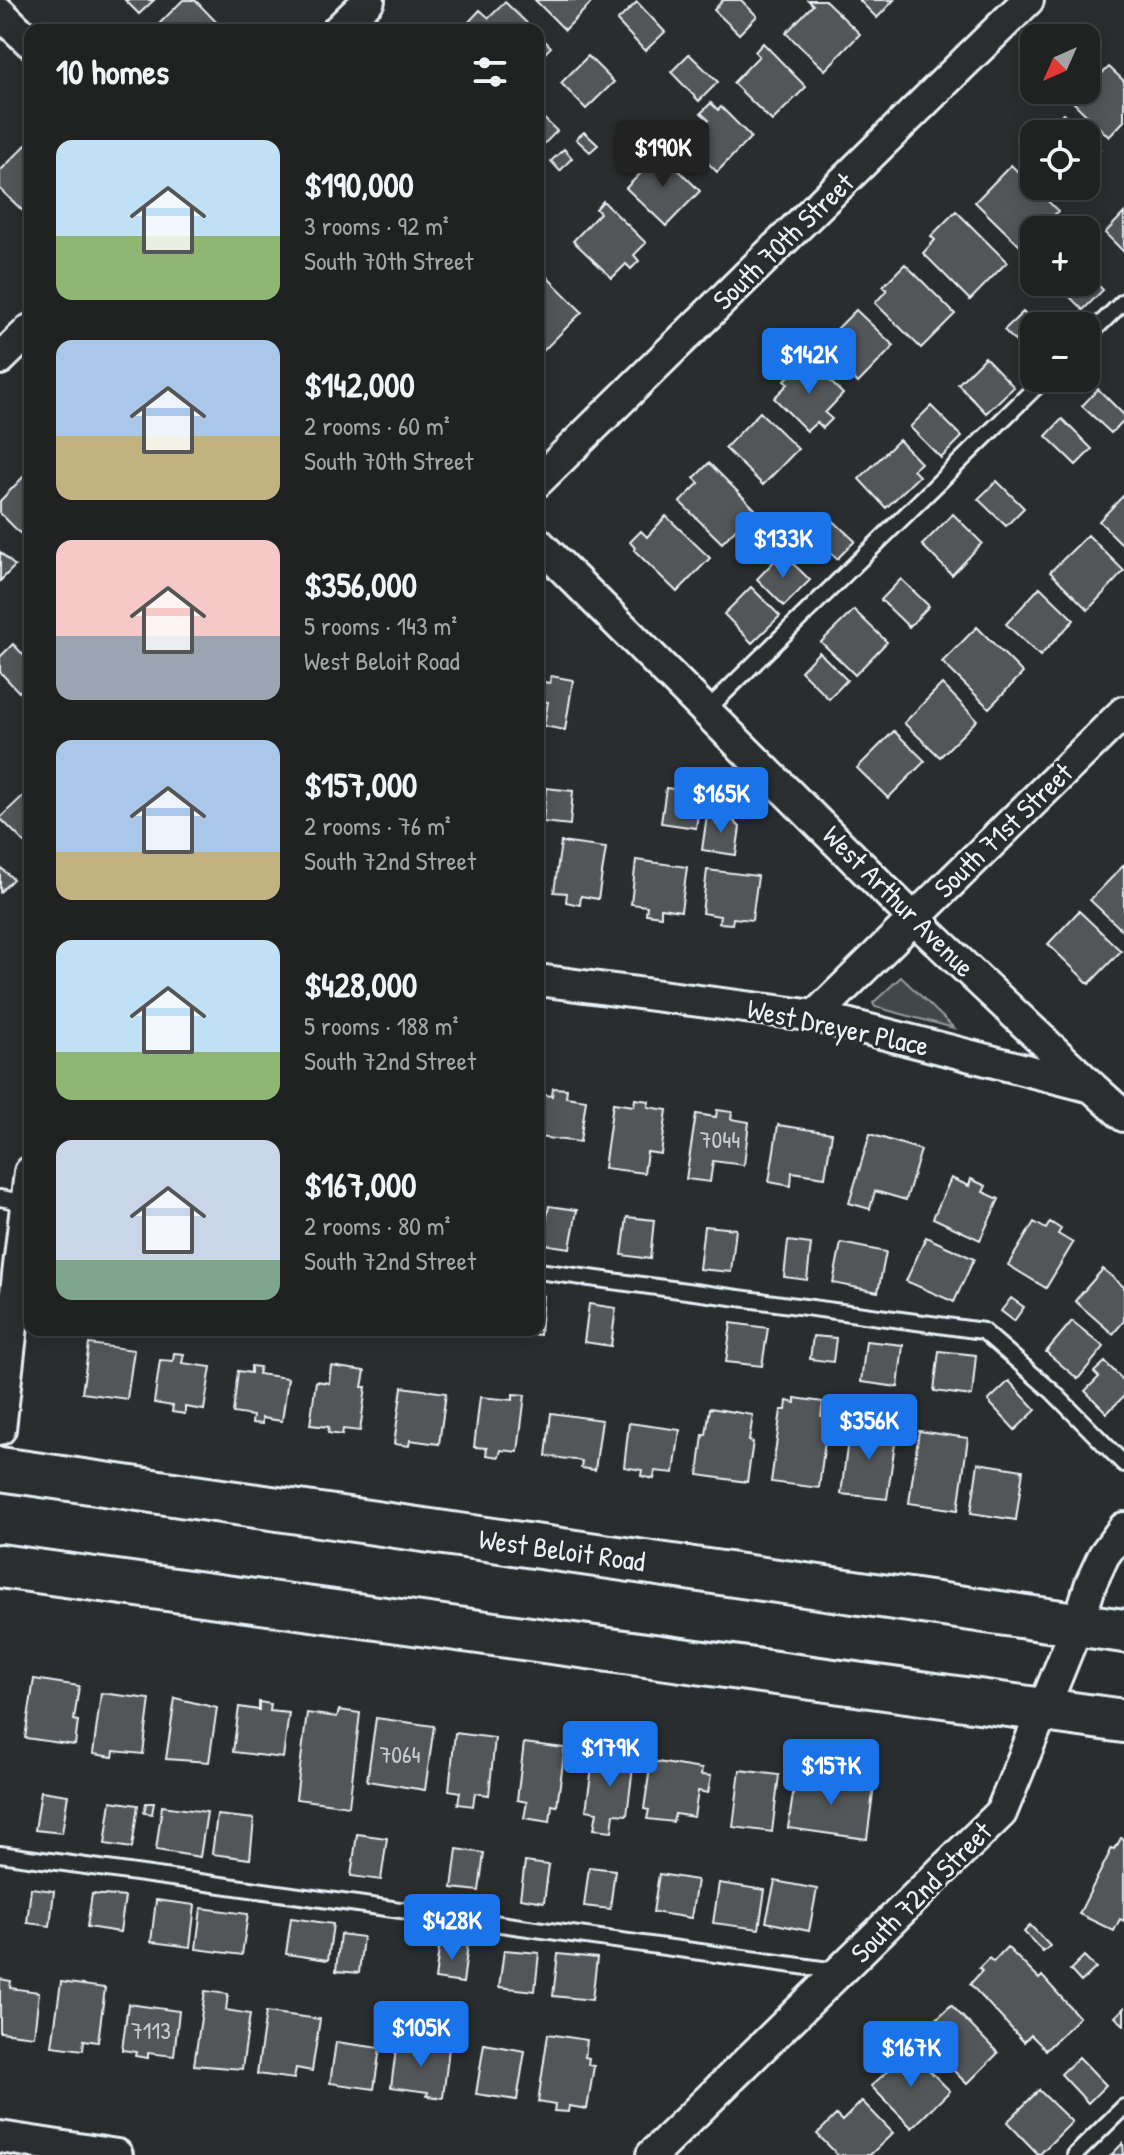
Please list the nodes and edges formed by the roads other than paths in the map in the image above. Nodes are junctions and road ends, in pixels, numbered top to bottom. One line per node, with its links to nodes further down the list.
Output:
1 (369, 0): 4 (street)
2 (1028, 0): 11 (street, South 70th Street)
3 (0, 13): 5 (street)
4 (344, 24)
5 (24, 36)
6 (1124, 301): 7 (lane)
7 (1100, 324)
8 (24, 336): 9 (street)
9 (0, 359)
10 (1031, 392): 13 (lane)
11 (544, 475)
12 (544, 549): 13 (street, West Arthur Avenue)
13 (707, 710): 15 (street, West Arthur Avenue)
14 (1124, 712): 15 (street, South 71st Street)
15 (913, 918): 17 (street, South 71st Street); 18 (street, West Arthur Avenue)
16 (544, 981): 17 (street, West Dreyer Place)
17 (815, 1016): 18 (street, West Dreyer Place)
18 (1092, 1087): 19 (street, West Dreyer Place)
19 (1124, 1116)
20 (19, 1201): 22 (street)
21 (544, 1272): 23 (lane)
22 (0, 1429)
23 (1124, 1464)
24 (0, 1469): 27 (main road, West Beloit Road)
25 (1124, 1528): 27 (street, South 72nd Street)
26 (0, 1566): 29 (main road)
27 (1078, 1624): 28 (main road, West Beloit Road); 29 (street, South 72nd Street)
28 (1124, 1631)
29 (1042, 1709): 30 (main road); 32 (street, South 72nd Street)
30 (1124, 1721)
31 (0, 1854): 32 (lane)
32 (840, 1972): 36 (street, South 72nd Street)
33 (1124, 2107): 37 (lane)
34 (0, 2137): 35 (street)
35 (117, 2155)
36 (652, 2155)
37 (1075, 2155)

